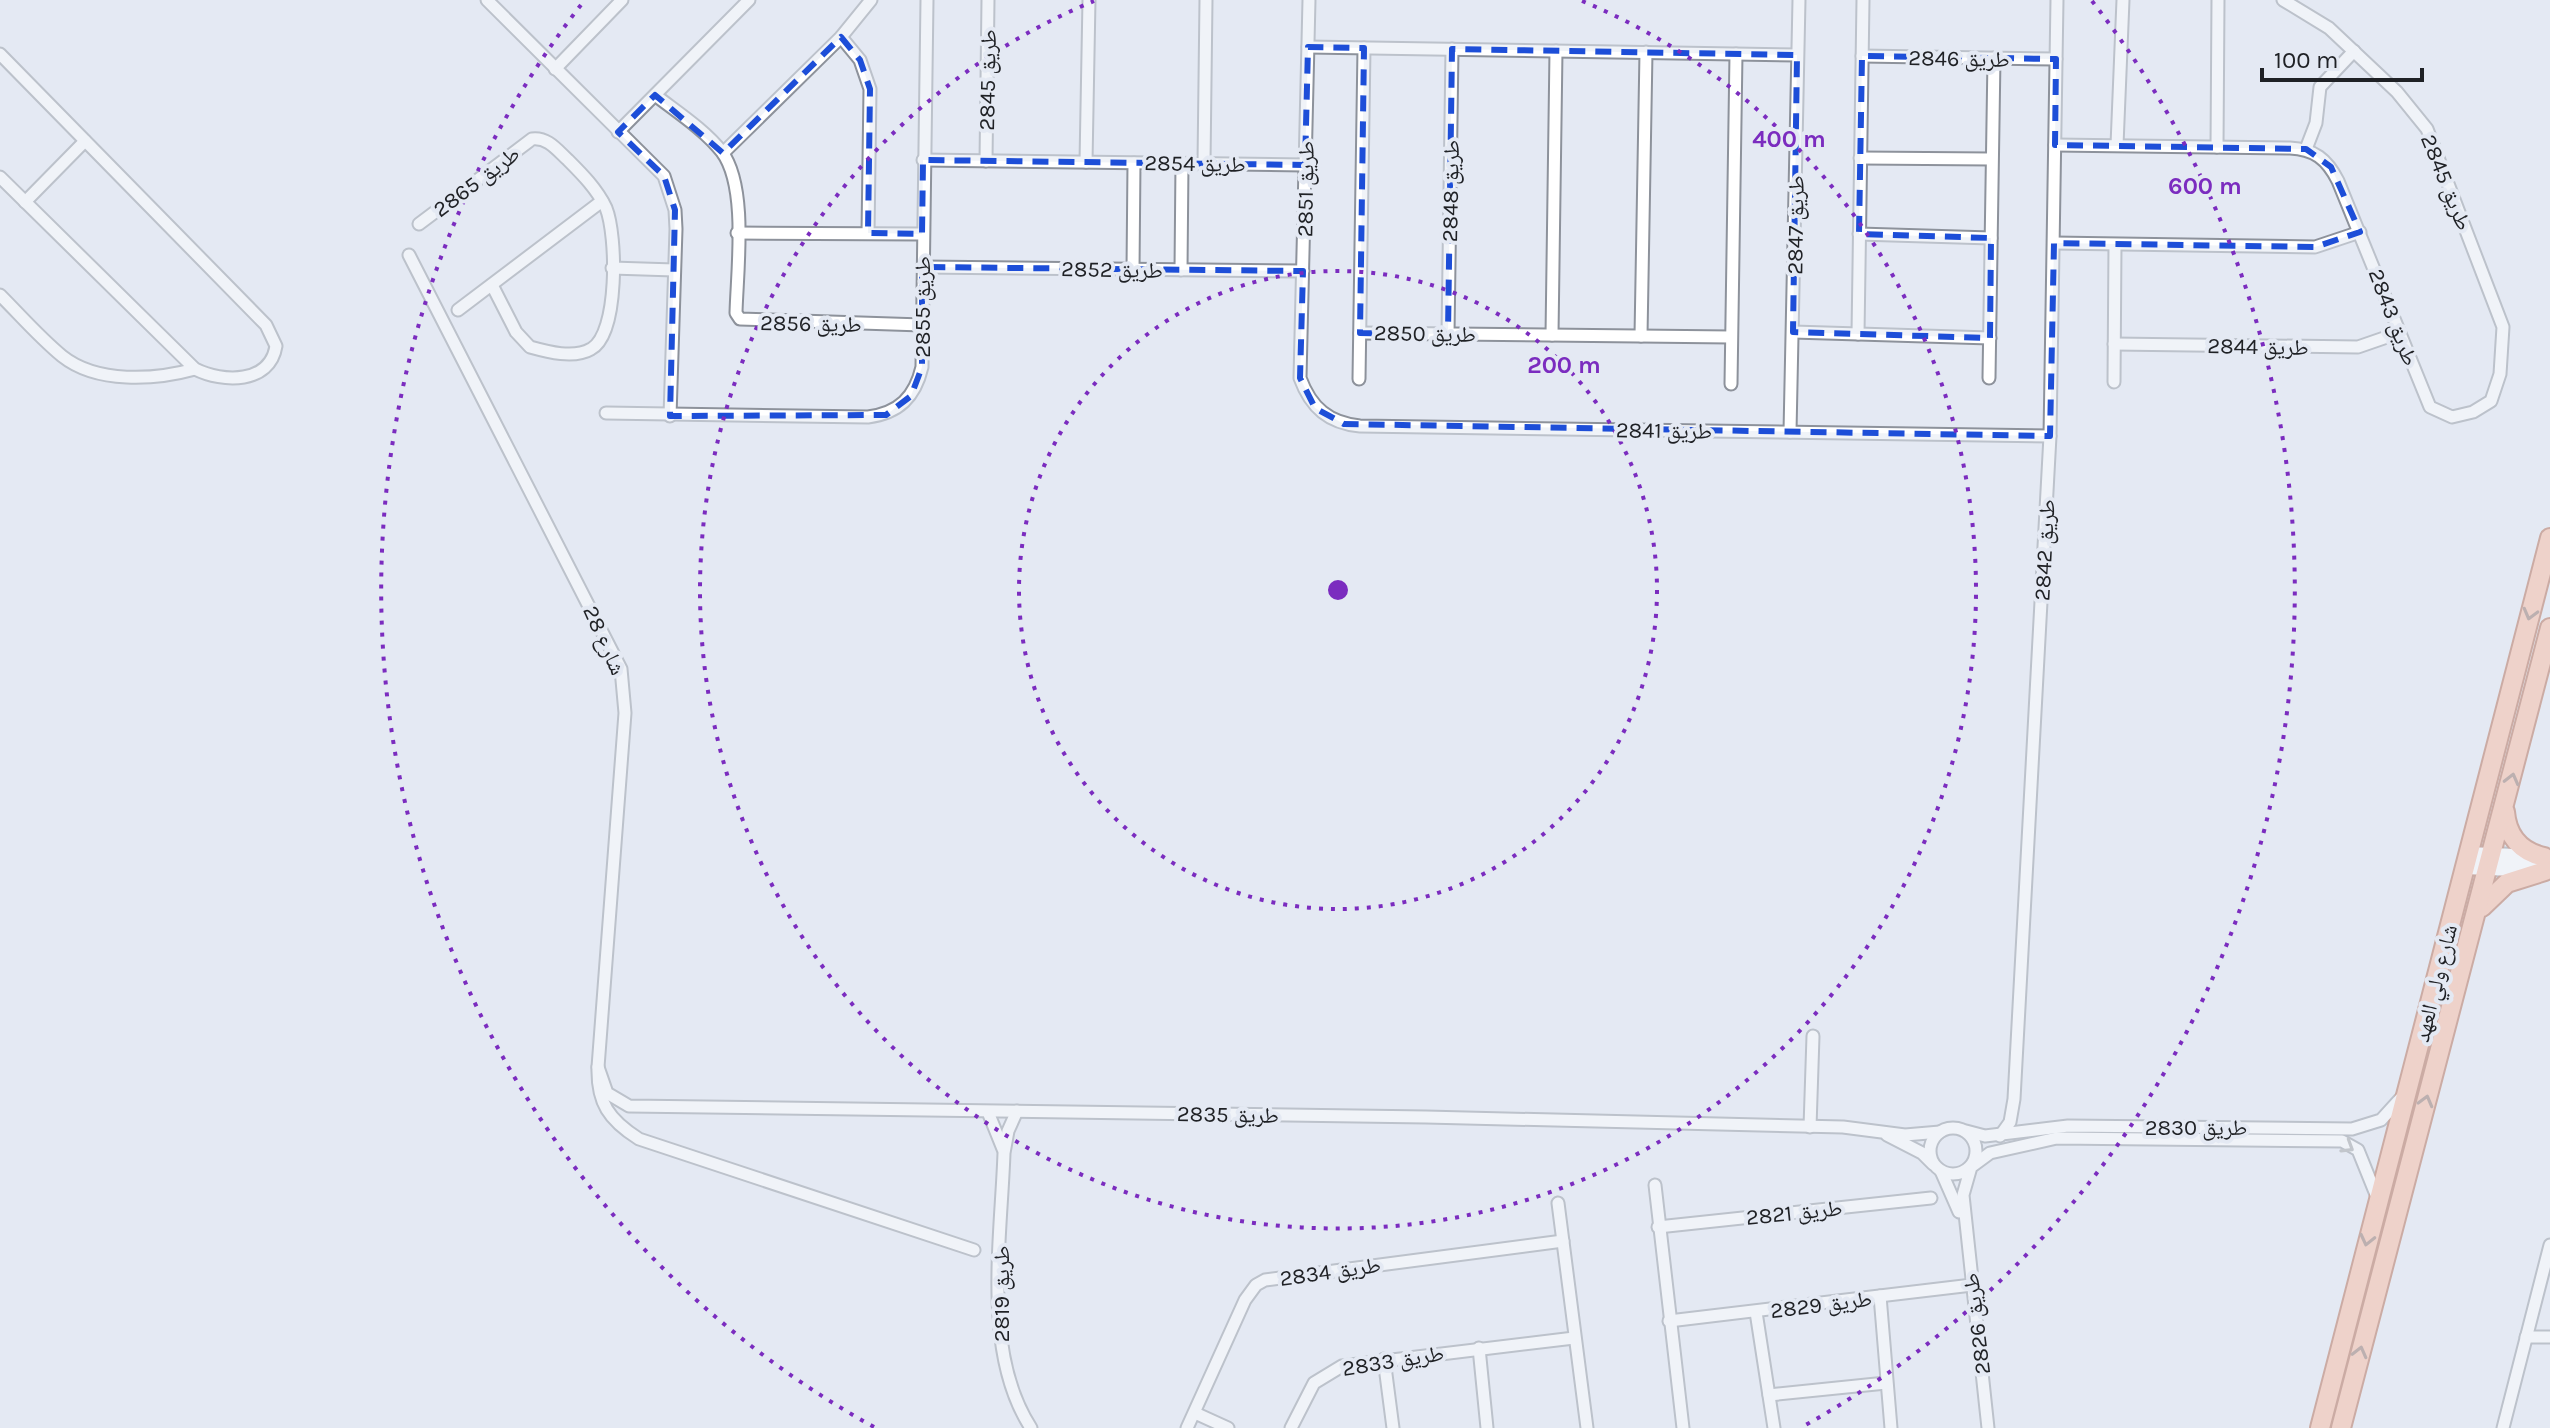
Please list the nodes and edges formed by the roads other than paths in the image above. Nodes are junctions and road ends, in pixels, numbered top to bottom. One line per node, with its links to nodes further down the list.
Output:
1 (487, 0): 29 (street)
2 (622, 0): 29 (street)
3 (749, 0): 30 (street)
4 (871, 0): 16 (street)
5 (927, 0): 40 (street, طريق 2855)
6 (988, 0): 41 (street, طريق 2845)
7 (1089, 0): 42 (street)
8 (1206, 0): 45 (street)
9 (1309, 0): 17 (street, طريق 2851)
10 (1798, 0): 25 (street, طريق 2847)
11 (1863, 0): 26 (street)
12 (2057, 0): 28 (street, طريق 2842)
13 (2123, 0): 34 (street)
14 (2218, 0): 35 (street)
15 (2283, 0): 21 (street, طريق 2845)
16 (841, 37): 37 (street); 53 (street)
17 (1308, 47): 18 (street); 46 (street, طريق 2851)
18 (1364, 48): 19 (street); 72 (street, طريق 2850)
19 (1452, 49): 20 (street); 73 (street, طريق 2848)
20 (1556, 51): 22 (street); 75 (street)
21 (2354, 51): 36 (street); 81 (street, طريق 2845)
22 (1646, 52): 24 (street); 76 (street)
23 (0, 54): 32 (street)
24 (1736, 54): 25 (street); 77 (street)
25 (1797, 55): 71 (street, طريق 2847)
26 (1862, 56): 27 (street, طريق 2846); 38 (street)
27 (1994, 58): 28 (street, طريق 2846); 39 (street)
28 (2056, 59): 33 (street, طريق 2842)
29 (555, 69): 31 (street)
30 (655, 95): 31 (street); 37 (street)
31 (618, 132): 62 (street)
32 (85, 141): 49 (street); 80 (street)
33 (2055, 145): 34 (street); 57 (street, طريق 2842)
34 (2117, 145): 35 (street)
35 (2217, 147): 36 (street)
36 (2306, 149): 51 (street, طريق 2843)
37 (723, 153): 52 (street, طريق 2856)
38 (1860, 158): 39 (street); 55 (street)
39 (1991, 159): 56 (street)
40 (923, 160): 41 (street, طريق 2854); 54 (street, طريق 2855)
41 (986, 161): 42 (street, طريق 2854)
42 (1086, 162): 43 (street, طريق 2854)
43 (1134, 163): 44 (street, طريق 2854); 63 (street)
44 (1182, 163): 45 (street, طريق 2854); 64 (street)
45 (1204, 163): 46 (street, طريق 2854)
46 (1305, 165): 65 (street, طريق 2851)
47 (0, 177): 49 (street)
48 (602, 201): 50 (street, طريق 2865); 61 (street, طريق 2865); 66 (street)
49 (25, 202): 80 (street)
50 (419, 224)
51 (2360, 232): 58 (street); 70 (street, طريق 2843)
52 (737, 233): 53 (street); 69 (street, طريق 2856)
53 (868, 233): 54 (street)
54 (922, 234): 60 (street, طريق 2855)
55 (1859, 234): 56 (street); 74 (street)
56 (1991, 238): 78 (street)
57 (2054, 243): 58 (street); 90 (street, طريق 2842)
58 (2115, 245): 79 (street)
59 (409, 255): 99 (street, شارع 28)
60 (922, 267): 63 (street, طريق 2852); 69 (street, طريق 2855)
61 (612, 268): 62 (street); 66 (street, طريق 2865)
62 (674, 270): 88 (street)
63 (1133, 270): 64 (street, طريق 2852)
64 (1181, 270): 65 (street, طريق 2852)
65 (1303, 271): 82 (street, طريق 2851)
66 (492, 285): 68 (street)
67 (0, 295): 80 (street)
68 (458, 310)
69 (922, 325): 88 (street, طريق 2855)
70 (2396, 329): 79 (street, طريق 2844); 81 (street, طريق 2843)
71 (1793, 332): 74 (street); 89 (street, طريق 2847)
72 (1360, 333): 73 (street, طريق 2850); 84 (street, طريق 2850)
73 (1448, 334): 75 (street, طريق 2850)
74 (1858, 334): 78 (street)
75 (1552, 335): 76 (street, طريق 2850)
76 (1641, 336): 77 (street, طريق 2850)
77 (1731, 337): 86 (street)
78 (1990, 338): 83 (street)
79 (2114, 344): 85 (street)
80 (195, 369)
81 (2500, 374)
82 (1300, 378): 89 (street, طريق 2841)
83 (1989, 378)
84 (1359, 379)
85 (2114, 382)
86 (1731, 384)
87 (606, 413): 88 (street, طريق 2855)
88 (670, 416)
89 (1790, 432): 90 (street, طريق 2841)
90 (2050, 436): 101 (street, طريق 2842)
91 (2550, 538): 94 (main road, شارع ولي العهد, one-way to 94)
92 (2550, 628): 93 (main road, شارع ولي العهد, one-way to 92)
93 (2505, 809): 95 (main road, شارع ولي العهد); 96 (main road)
94 (2466, 860): 95 (street); 100 (main road, شارع ولي العهد)
95 (2491, 862): 96 (street); 97 (main road, شارع ولي العهد)
96 (2547, 864): 97 (main road)
97 (2478, 913): 146 (main road, شارع ولي العهد, one-way to 97)
98 (1813, 1036): 104 (street)
99 (598, 1067): 103 (street, طريق 2835); 121 (street, شارع 28)
100 (2409, 1085): 109 (street, طريق 2830); 115 (main road, شارع ولي العهد)
101 (2014, 1099): 108 (street, طريق 2842); 109 (street, طريق 2842)
102 (1017, 1111): 103 (street, طريق 2835); 104 (street, طريق 2835); 110 (street, طريق 2819)
103 (988, 1112): 110 (street, طريق 2819)
104 (1810, 1127): 105 (street, طريق 2835)
105 (1879, 1131): 107 (street, طريق 2835); 112 (street, طريق 2835)
106 (1966, 1131): 107 (street); 108 (street, طريق 2830); 111 (street)
107 (1940, 1132): 112 (street)
108 (2000, 1136): 109 (street, طريق 2830)
109 (2025, 1137): 111 (street, طريق 2830); 115 (street, طريق 2830, one-way to 115)
110 (1004, 1153): 134 (street, طريق 2819)
111 (1971, 1167): 112 (street); 117 (street, طريق 2826)
112 (1938, 1169): 117 (street, طريق 2826)
113 (1655, 1185): 118 (street)
114 (1931, 1198): 118 (street, طريق 2821)
115 (2377, 1199): 145 (main road, شارع ولي العهد, one-way to 145)
116 (1558, 1203): 119 (street)
117 (1963, 1219): 122 (street, طريق 2826)
118 (1658, 1227): 125 (street)
119 (1563, 1241): 128 (street); 133 (street, طريق 2834)
120 (2550, 1245): 126 (street)
121 (974, 1250)
122 (1972, 1285): 123 (street, طريق 2829); 144 (street, طريق 2826)
123 (1880, 1296): 124 (street, طريق 2829); 131 (street)
124 (1756, 1312): 125 (street, طريق 2829); 132 (street)
125 (1669, 1321): 141 (street)
126 (2526, 1337): 127 (street); 147 (street)
127 (2550, 1337)
128 (1574, 1338): 129 (street, طريق 2833); 140 (street)
129 (1479, 1348): 130 (street, طريق 2833); 139 (street)
130 (1384, 1359): 137 (street, طريق 2833); 138 (street)
131 (1886, 1383): 132 (street); 143 (street)
132 (1769, 1395): 142 (street)
133 (1195, 1413): 135 (street, طريق 2834); 136 (street)
134 (1031, 1428)
135 (1187, 1428)
136 (1228, 1428)
137 (1291, 1428)
138 (1393, 1428)
139 (1487, 1428)
140 (1587, 1428)
141 (1683, 1428)
142 (1774, 1428)
143 (1891, 1428)
144 (1988, 1428)
145 (2320, 1428)
146 (2341, 1428)
147 (2503, 1428)

